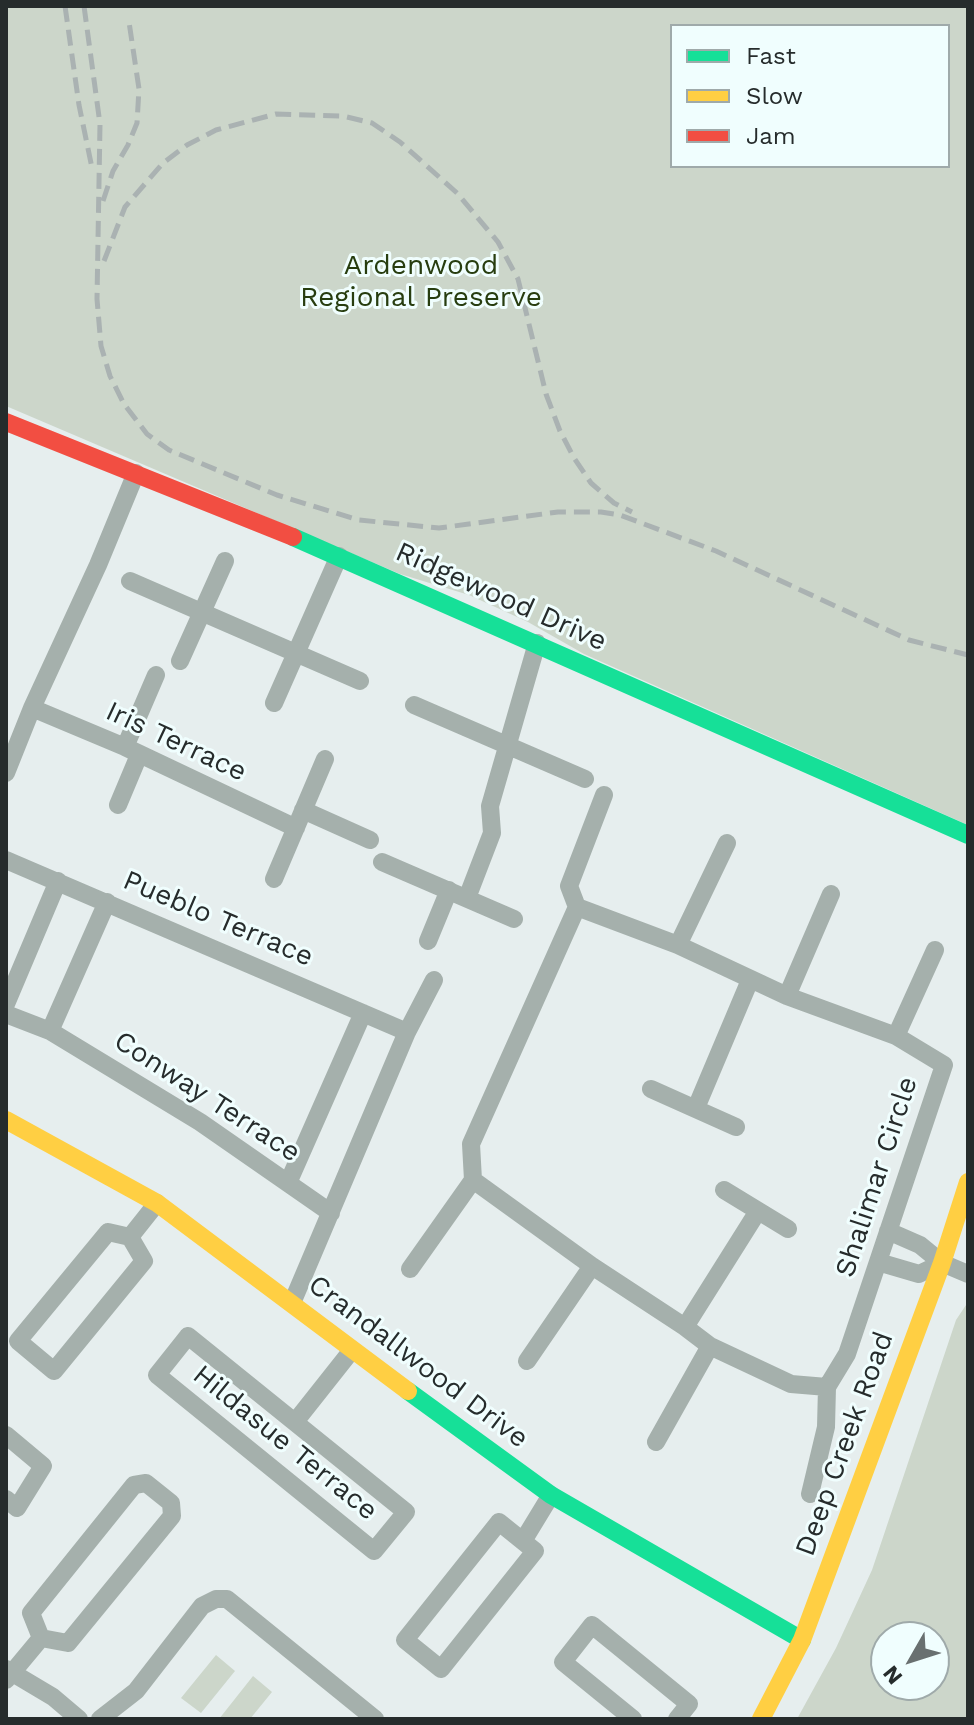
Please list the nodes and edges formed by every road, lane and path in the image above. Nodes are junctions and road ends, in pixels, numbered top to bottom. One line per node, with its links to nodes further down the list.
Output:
1 (6, 422): 2 (street, Ridgewood Drive)
2 (136, 473): 3 (street, Ridgewood Drive); 14 (street)
3 (339, 556): 7 (street, Ridgewood Drive); 8 (street)
4 (225, 561): 6 (street)
5 (130, 581): 6 (street)
6 (203, 612): 8 (street); 9 (street)
7 (537, 643): 15 (street); 24 (street, Ridgewood Drive)
8 (297, 653): 11 (street); 12 (street)
9 (180, 661)
10 (156, 675): 16 (street)
11 (360, 681)
12 (274, 703)
13 (414, 705): 15 (street)
14 (32, 708): 16 (street, Iris Terrace); 18 (street)
15 (506, 744): 19 (street); 33 (street)
16 (132, 751): 21 (street); 23 (street, Iris Terrace)
17 (325, 759): 22 (street)
18 (6, 773)
19 (585, 779)
20 (604, 795): 35 (street)
21 (118, 805)
22 (303, 810): 23 (street); 25 (street)
23 (296, 828): 29 (street)
24 (968, 835)
25 (370, 840)
26 (727, 843): 38 (street)
27 (6, 860): 30 (street, Pueblo Terrace)
28 (382, 862): 31 (street)
29 (274, 879)
30 (58, 881): 34 (street, Pueblo Terrace); 43 (street)
31 (449, 890): 33 (street); 37 (street)
32 (831, 894): 42 (street)
33 (467, 898): 36 (street)
34 (107, 902): 44 (street, Pueblo Terrace); 46 (street)
35 (577, 907): 38 (street, Shalimar Circle); 53 (street)
36 (514, 919)
37 (428, 941)
38 (678, 945): 41 (street, Shalimar Circle)
39 (935, 950): 48 (street)
40 (434, 980): 47 (street)
41 (750, 980): 42 (street, Shalimar Circle); 50 (street)
42 (787, 996): 48 (street, Shalimar Circle)
43 (6, 1004)
44 (363, 1013): 47 (street, Pueblo Terrace); 55 (street)
45 (6, 1014): 46 (street, Conway Terrace)
46 (50, 1031): 55 (street, Conway Terrace)
47 (407, 1032): 59 (street)
48 (896, 1036): 61 (street, Shalimar Circle)
49 (651, 1089): 50 (street)
50 (696, 1108): 52 (street)
51 (6, 1120): 57 (street, Crandallwood Drive)
52 (736, 1127)
53 (473, 1180): 65 (street); 66 (street)
54 (968, 1182): 64 (street, Deep Creek Road)
55 (288, 1183): 59 (street, Conway Terrace)
56 (724, 1190): 58 (street)
57 (157, 1203): 62 (street); 68 (street, Crandallwood Drive)
58 (758, 1211): 60 (street); 69 (street)
59 (331, 1213): 68 (street)
60 (788, 1229)
61 (888, 1231): 63 (street, Shalimar Circle); 64 (street)
62 (130, 1237): 62 (street)
63 (878, 1262): 64 (street); 73 (street, Shalimar Circle)
64 (942, 1263): 67 (street); 82 (street, Deep Creek Road)
65 (592, 1266): 69 (street); 72 (street)
66 (410, 1269)
67 (968, 1274)
68 (292, 1303): 71 (street, Crandallwood Drive)
69 (685, 1327): 70 (street)
70 (710, 1346): 73 (street); 76 (street)
71 (352, 1350): 74 (street, Hildasue Terrace); 78 (street, Crandallwood Drive)
72 (527, 1361)
73 (827, 1387): 77 (street)
74 (295, 1422): 74 (street, Hildasue Terrace)
75 (6, 1435): 79 (street)
76 (656, 1442)
77 (810, 1494)
78 (551, 1495): 80 (street); 82 (street, Crandallwood Drive)
79 (6, 1499)
80 (523, 1541): 80 (street)
81 (41, 1638): 81 (street); 83 (street)
82 (802, 1640): 89 (street, Deep Creek Road)
83 (8, 1674): 84 (street)
84 (79, 1719)
85 (100, 1719): 86 (street)
86 (375, 1719)
87 (633, 1719): 88 (street)
88 (677, 1719)
89 (761, 1719)

